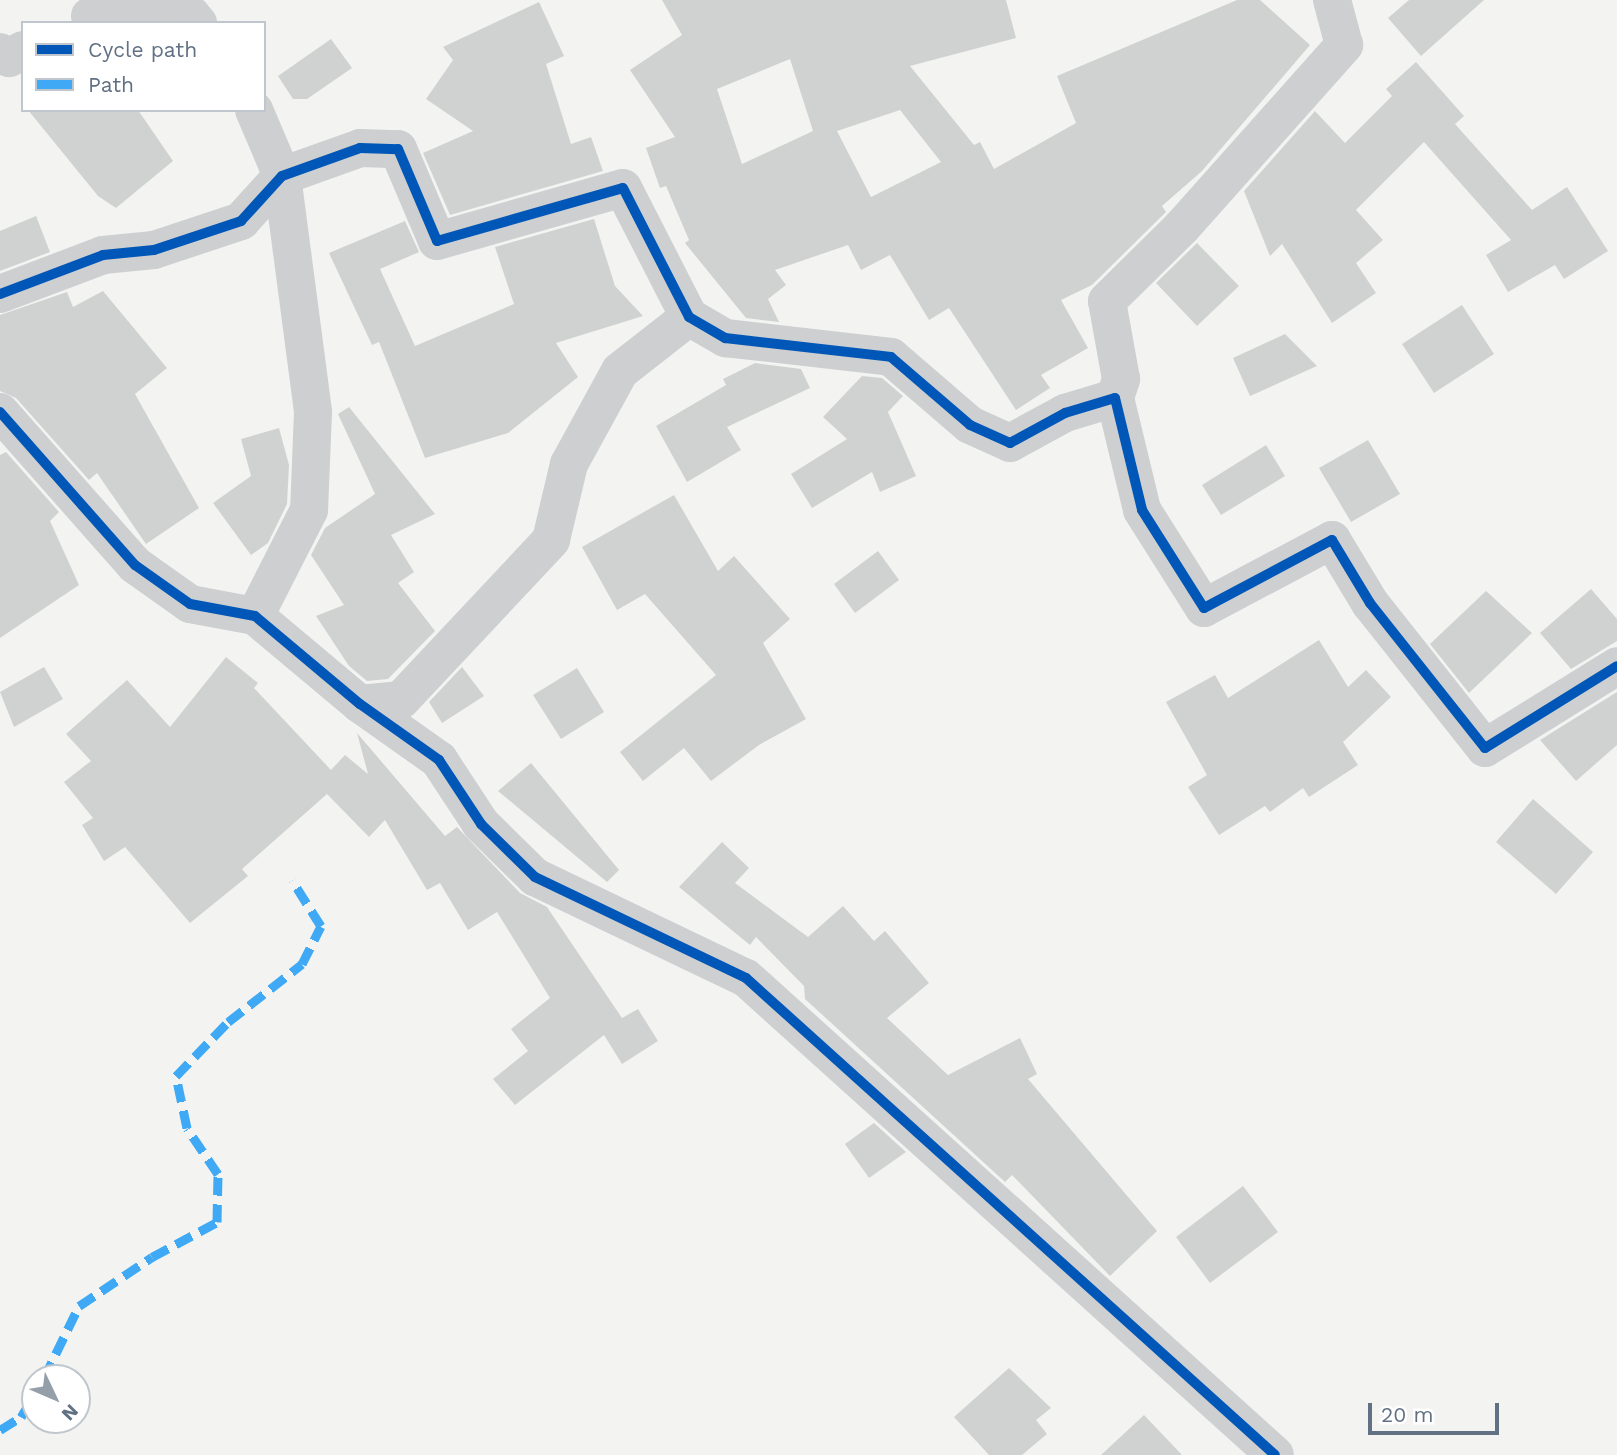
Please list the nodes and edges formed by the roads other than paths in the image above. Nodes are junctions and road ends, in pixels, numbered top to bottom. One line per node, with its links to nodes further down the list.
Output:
1 (1332, 0): 10 (street)
2 (89, 13): 3 (street)
3 (196, 21)
4 (21, 51): 5 (street)
5 (0, 52)
6 (255, 112): 7 (street)
7 (282, 176): 8 (street); 9 (street); 12 (street)
8 (0, 294)
9 (689, 317): 10 (street); 14 (street)
10 (1115, 398): 13 (street)
11 (0, 412): 12 (street)
12 (255, 616): 14 (street)
13 (1617, 666)
14 (360, 704): 15 (street)
15 (1275, 1455)

